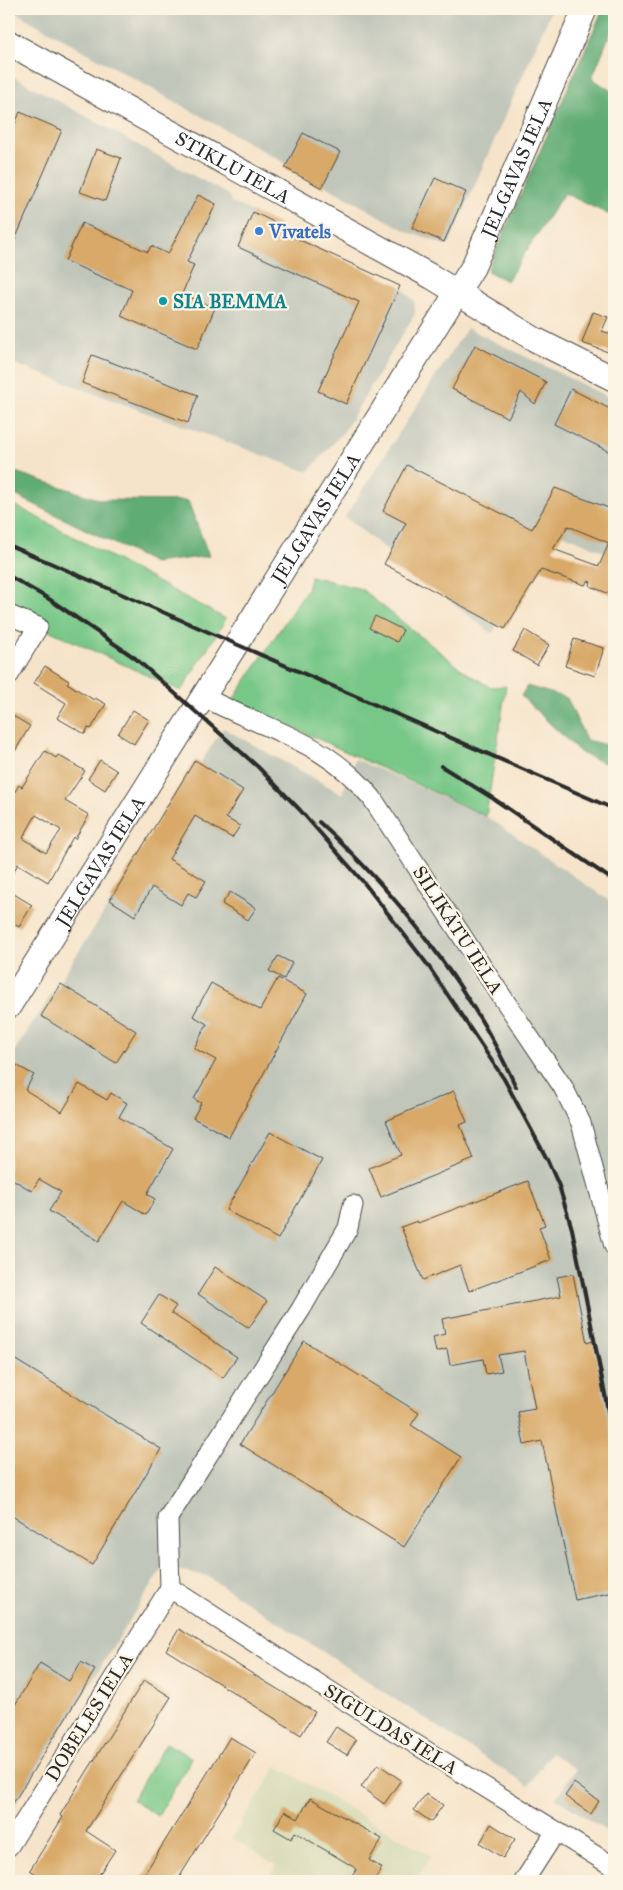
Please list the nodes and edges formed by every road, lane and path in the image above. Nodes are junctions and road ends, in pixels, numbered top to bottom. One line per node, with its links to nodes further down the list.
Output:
1 (585, 9): 3 (street, JELGAVAS IELA)
2 (9, 43): 3 (street, STIKLU IELA)
3 (457, 292): 4 (street, STIKLU IELA); 7 (street, JELGAVAS IELA)
4 (614, 379)
5 (9, 615): 6 (street)
6 (9, 675)
7 (204, 697): 8 (street, JELGAVAS IELA); 10 (street, SILIKĀTU IELA)
8 (9, 1006)
9 (353, 1205): 11 (street)
10 (614, 1246)
11 (170, 1588): 12 (street, SIGULDAS IELA); 13 (street, DOBELES IELA)
12 (556, 1831): 14 (street, SIGULDAS IELA); 15 (street)
13 (9, 1846)
14 (614, 1867)
15 (524, 1881)

